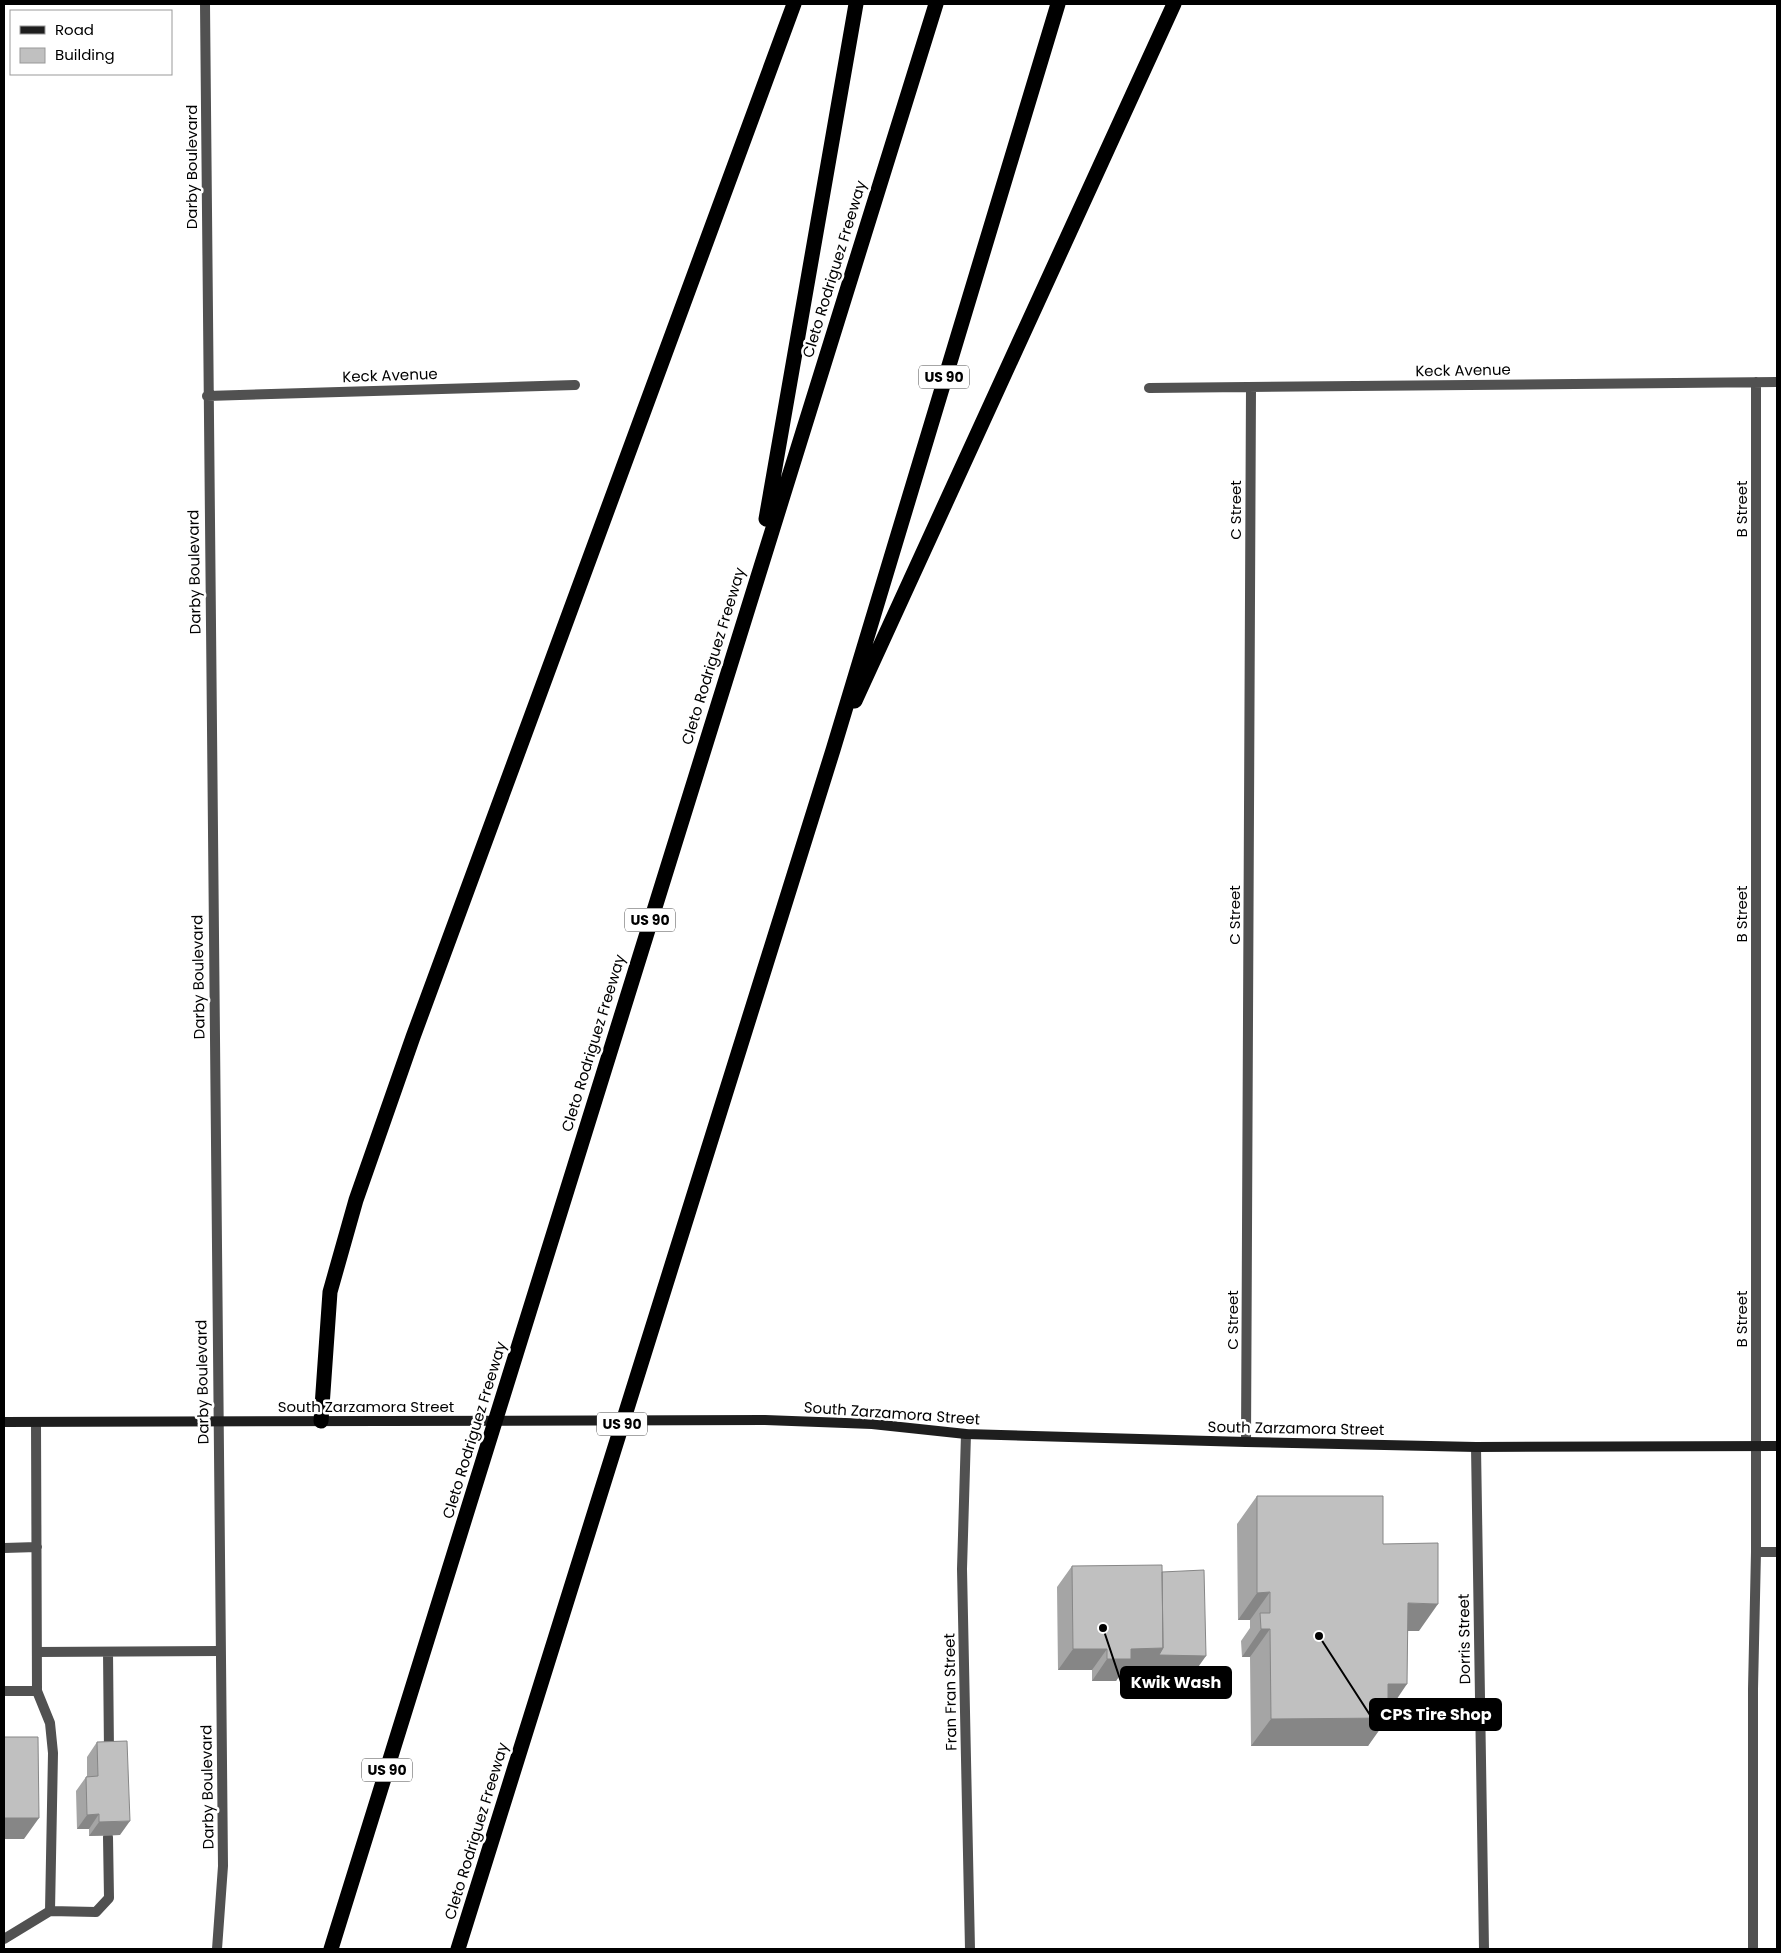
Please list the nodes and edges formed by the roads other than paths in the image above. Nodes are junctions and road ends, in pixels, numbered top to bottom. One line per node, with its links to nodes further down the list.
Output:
1 (205, 4): 12 (street, Darby Boulevard)
2 (794, 4): 16 (highway)
3 (856, 4): 13 (highway)
4 (936, 4): 13 (highway, Cleto Rodriguez Freeway / US 90)
5 (1058, 4): 14 (highway, Cleto Rodriguez Freeway / US 90)
6 (1174, 4): 14 (highway)
7 (1756, 382): 8 (street, Keck Avenue); 10 (street, Keck Avenue); 21 (street, B Street)
8 (1777, 382)
9 (575, 384): 12 (street, Keck Avenue)
10 (1251, 387): 11 (street, Keck Avenue); 20 (street, C Street)
11 (1149, 388)
12 (207, 396): 15 (street, Darby Boulevard)
13 (756, 577): 38 (highway, Cleto Rodriguez Freeway / US 90)
14 (833, 750): 39 (highway, Cleto Rodriguez Freeway / US 90)
15 (218, 1420): 16 (main road, South Zarzamora Street); 18 (main road, South Zarzamora Street); 28 (street, Darby Boulevard)
16 (321, 1421): 19 (main road, South Zarzamora Street)
17 (4, 1422): 18 (main road, South Zarzamora Street)
18 (36, 1422): 25 (street)
19 (966, 1434): 20 (main road, South Zarzamora Street); 40 (street, Fran Fran Street)
20 (1246, 1442): 23 (main road, South Zarzamora Street)
21 (1756, 1446): 22 (main road, South Zarzamora Street); 23 (main road, South Zarzamora Street); 26 (street, B Street)
22 (1777, 1446)
23 (1476, 1447): 41 (street, Dorris Street)
24 (4, 1548): 25 (street)
25 (37, 1548): 29 (street)
26 (1756, 1552): 27 (street); 42 (street, B Street)
27 (1777, 1552)
28 (220, 1651): 30 (street); 37 (street, Darby Boulevard)
29 (37, 1652): 30 (street); 32 (street)
30 (108, 1652): 33 (street)
31 (4, 1691): 32 (street)
32 (37, 1691): 35 (street)
33 (109, 1752)
34 (108, 1838): 35 (street)
35 (50, 1911): 36 (street)
36 (4, 1940)
37 (217, 1949)
38 (332, 1949)
39 (458, 1949)
40 (970, 1949)
41 (1484, 1949)
42 (1753, 1949)

